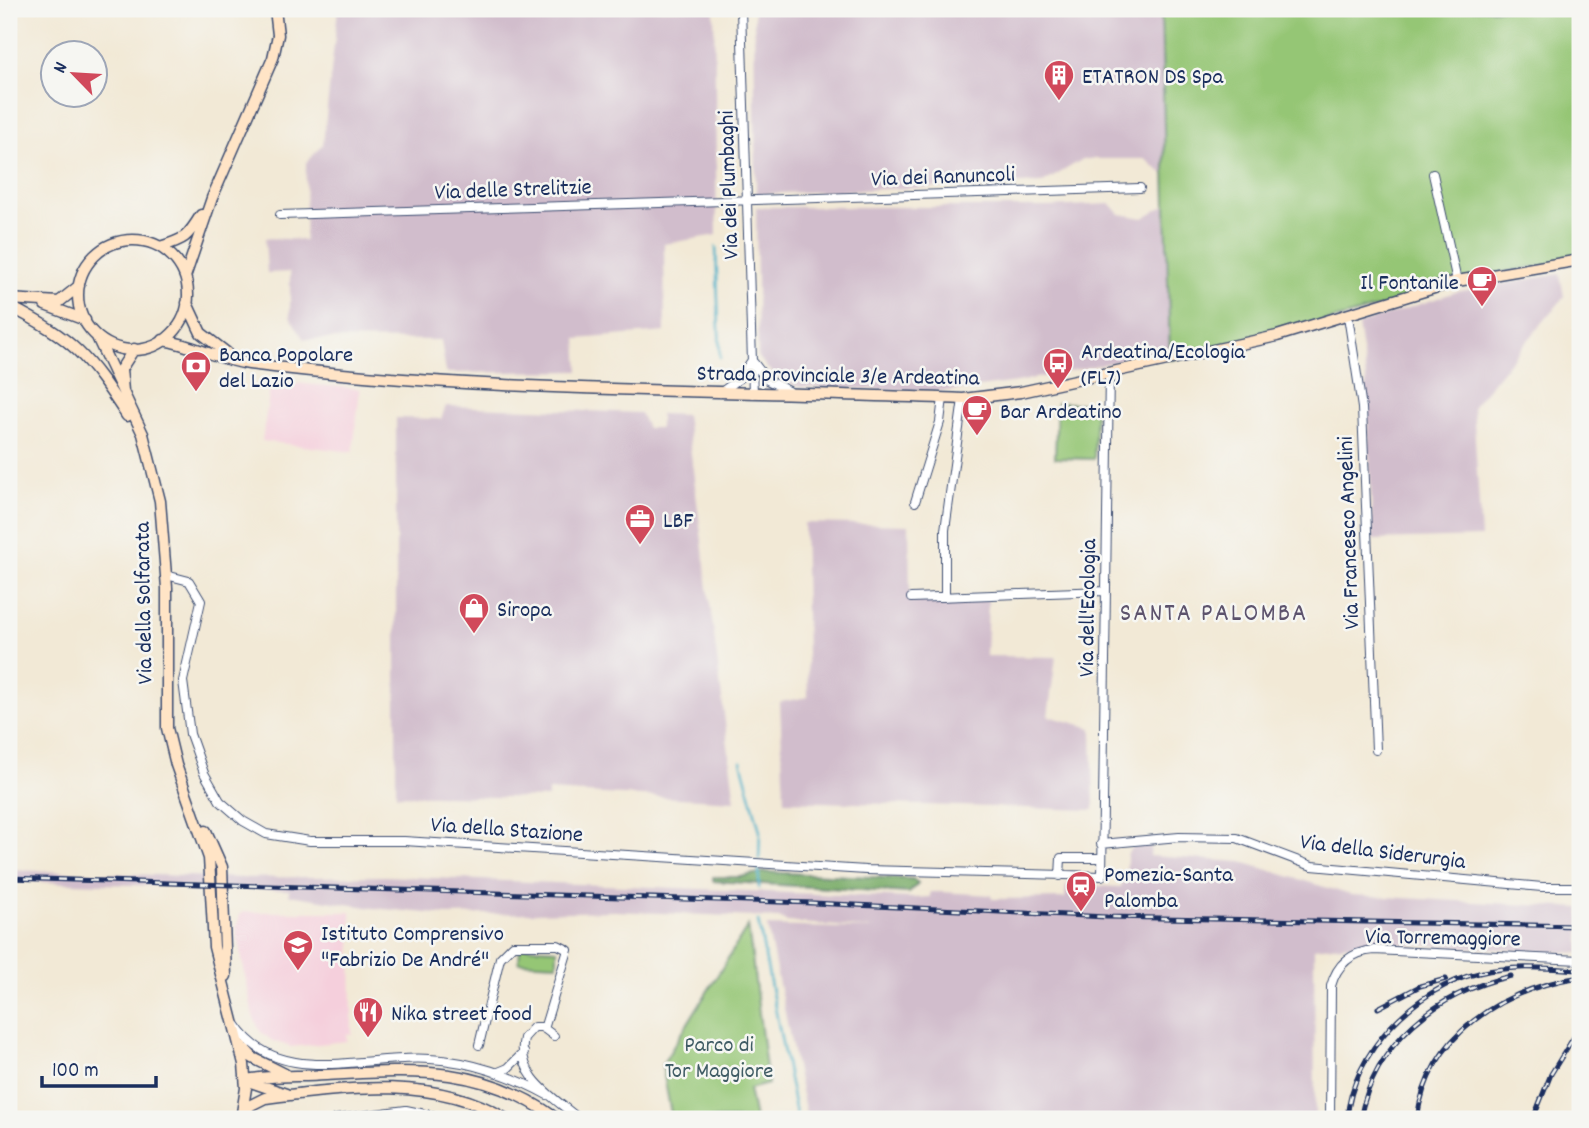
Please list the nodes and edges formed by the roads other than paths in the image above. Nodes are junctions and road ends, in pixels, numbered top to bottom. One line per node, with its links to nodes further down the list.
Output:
1 (275, 9): 5 (main road)
2 (741, 9): 6 (street, Via dei Plumbaghi)
3 (1433, 174): 11 (street)
4 (1140, 188): 6 (street, Via dei Ranuncoli)
5 (212, 198): 8 (main road); 10 (main road)
6 (747, 200): 7 (street, Via delle Strelitzie); 22 (street, Via dei Plumbaghi)
7 (280, 215)
8 (160, 247): 10 (main road); 12 (main road)
9 (1580, 260): 11 (main road, Strada provinciale 3/e Ardeatina)
10 (185, 277): 15 (main road)
11 (1457, 281): 17 (main road, Strada provinciale 3/e Ardeatina)
12 (79, 286): 14 (main road); 18 (main road)
13 (9, 299): 14 (main road)
14 (39, 303): 18 (main road)
15 (187, 303): 20 (main road); 23 (main road)
16 (9, 306): 31 (main road)
17 (1348, 316): 24 (main road, Strada provinciale 3/e Ardeatina); 37 (street, Via Francesco Angelini)
18 (85, 320): 19 (main road)
19 (97, 337): 21 (main road); 26 (main road, Via della Solfarata)
20 (163, 340): 21 (main road); 23 (main road)
21 (134, 349): 26 (main road)
22 (752, 360): 25 (street); 27 (street, Via dei Plumbaghi); 28 (street)
23 (248, 364): 25 (main road, Strada provinciale 3/e Ardeatina)
24 (1109, 373): 30 (main road, Strada provinciale 3/e Ardeatina); 34 (street, Via dell'Ecologia)
25 (719, 393): 27 (main road, Strada provinciale 3/e Ardeatina)
26 (123, 394): 31 (main road, Via della Solfarata)
27 (753, 394): 28 (main road, Strada provinciale 3/e Ardeatina)
28 (802, 395): 29 (main road, Strada provinciale 3/e Ardeatina)
29 (943, 398): 30 (main road, Strada provinciale 3/e Ardeatina); 32 (street)
30 (963, 399): 35 (street)
31 (143, 434): 33 (main road, Via della Solfarata)
32 (915, 502)
33 (166, 575): 40 (street, Via della Stazione); 43 (main road, Via della Solfarata)
34 (1105, 592): 35 (street); 38 (street, Via dell'Ecologia)
35 (945, 597): 36 (street)
36 (911, 598)
37 (1376, 750)
38 (1101, 844): 39 (street); 41 (street, Via della Siderurgia)
39 (1101, 858): 40 (street); 40 (street, Via della Stazione)
40 (1060, 876)
41 (1580, 887)
42 (1580, 960): 65 (street, Via Torremaggiore)
43 (235, 1024): 46 (main road, Via della Solfarata); 49 (street)
44 (544, 1029): 45 (street); 47 (street); 48 (street)
45 (554, 1036)
46 (240, 1044): 53 (main road); 54 (main road, Via della Solfarata)
47 (479, 1045)
48 (524, 1052): 51 (street); 56 (street)
49 (332, 1062): 50 (street); 52 (street)
50 (430, 1065): 51 (street); 52 (main road); 58 (main road)
51 (495, 1073): 55 (street)
52 (334, 1074): 53 (main road)
53 (288, 1076): 54 (main road)
54 (246, 1080): 57 (main road); 59 (main road, Via della Solfarata)
55 (529, 1086): 56 (street); 58 (street)
56 (547, 1095): 64 (street)
57 (292, 1096): 59 (main road); 62 (main road)
58 (523, 1098): 63 (main road)
59 (241, 1117)
60 (336, 1119): 61 (street)
61 (449, 1119)
62 (506, 1119)
63 (557, 1119)
64 (579, 1119)
65 (1330, 1119)

